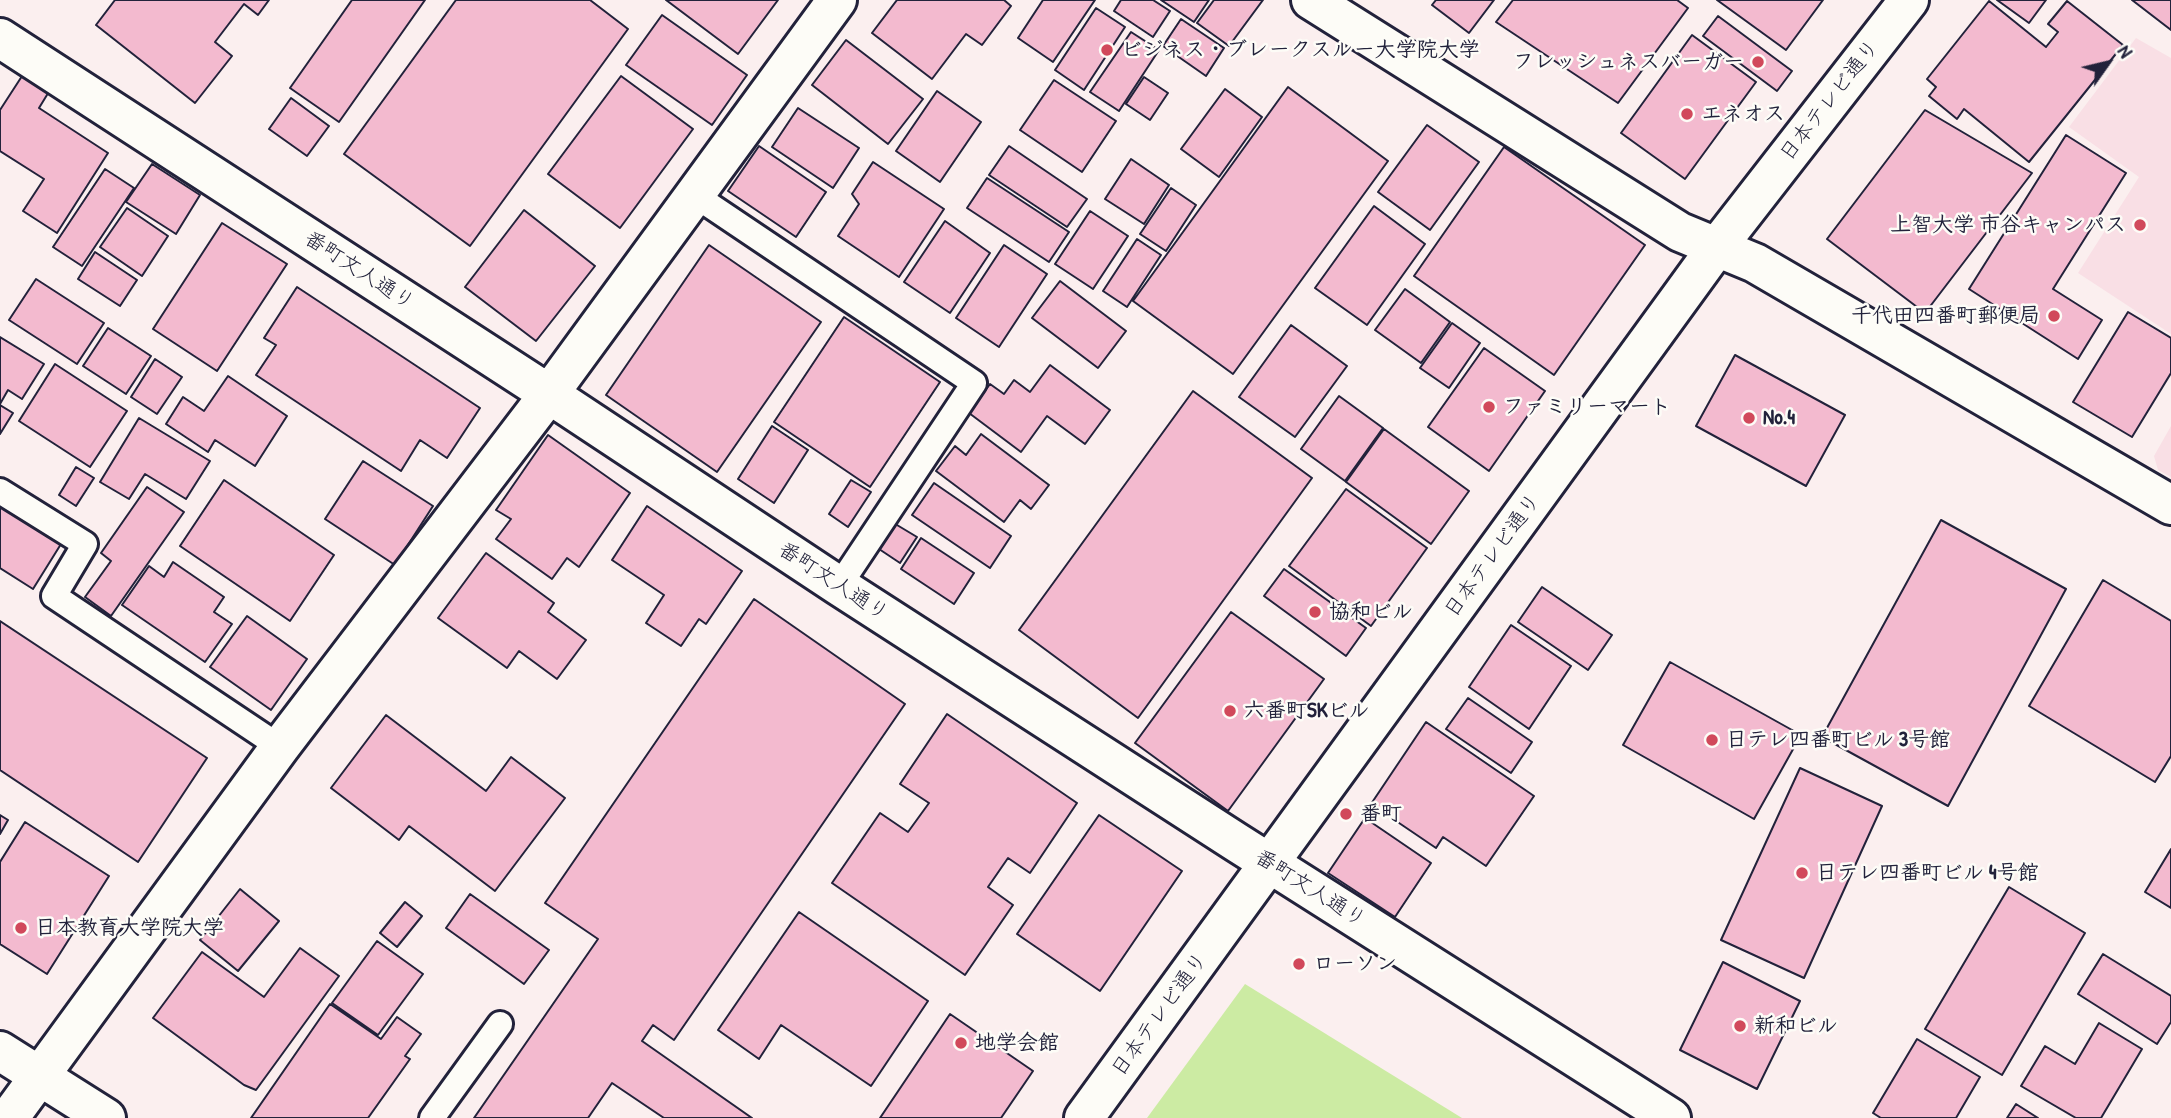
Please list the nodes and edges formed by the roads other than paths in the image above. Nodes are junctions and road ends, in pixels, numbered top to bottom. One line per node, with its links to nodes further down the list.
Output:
1 (836, 0): 5 (street)
2 (1311, 0): 6 (street)
3 (1909, 0): 6 (street, 日本テレビ通り)
4 (0, 37): 7 (street, 番町文人通り)
5 (693, 194): 7 (street); 10 (lane)
6 (1717, 247): 9 (street); 12 (street, 日本テレビ通り)
7 (549, 394): 10 (street, 番町文人通り); 11 (street)
8 (0, 491): 11 (lane)
9 (2171, 505)
10 (839, 586): 12 (street, 番町文人通り)
11 (281, 747): 15 (street)
12 (1270, 864): 19 (street, 日本テレビ通り); 20 (street, 番町文人通り)
13 (500, 1024): 18 (lane)
14 (0, 1051): 15 (street)
15 (40, 1076): 16 (street); 17 (street)
16 (9, 1118)
17 (106, 1118)
18 (432, 1118)
19 (1084, 1118)
20 (1671, 1118)

